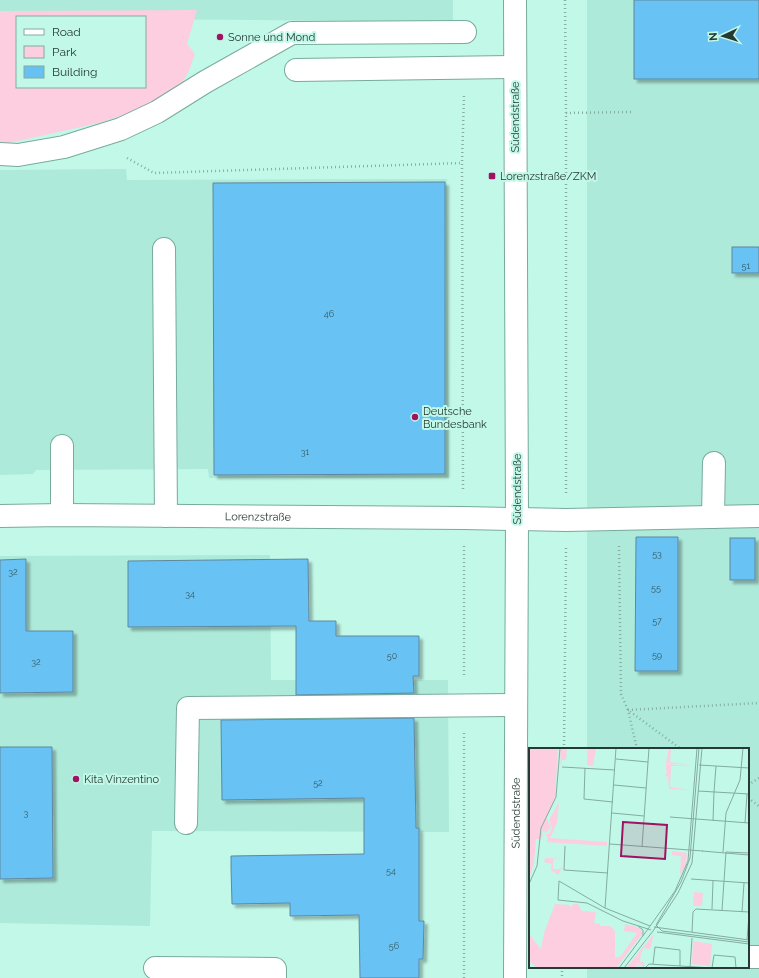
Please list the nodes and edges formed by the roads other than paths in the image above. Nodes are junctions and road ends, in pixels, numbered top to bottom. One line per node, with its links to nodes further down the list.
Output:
1 (515, 0): 3 (street, Südendstraße)
2 (465, 32): 5 (street)
3 (515, 68): 4 (street); 14 (street, Südendstraße)
4 (296, 70)
5 (0, 154)
6 (164, 250): 11 (street)
7 (62, 446): 9 (street)
8 (714, 463): 13 (street)
9 (62, 515): 10 (street, Lorenzstraße); 11 (street, Lorenzstraße)
10 (0, 516)
11 (166, 516): 14 (street, Lorenzstraße)
12 (759, 516): 13 (street, Lorenzstraße)
13 (713, 517): 14 (street, Lorenzstraße)
14 (517, 520): 15 (street, Südendstraße)
15 (515, 705): 16 (street); 20 (street, Südendstraße)
16 (186, 824)
17 (759, 957): 18 (street)
18 (749, 958)
19 (155, 968): 21 (street)
20 (520, 969)
21 (275, 978)

